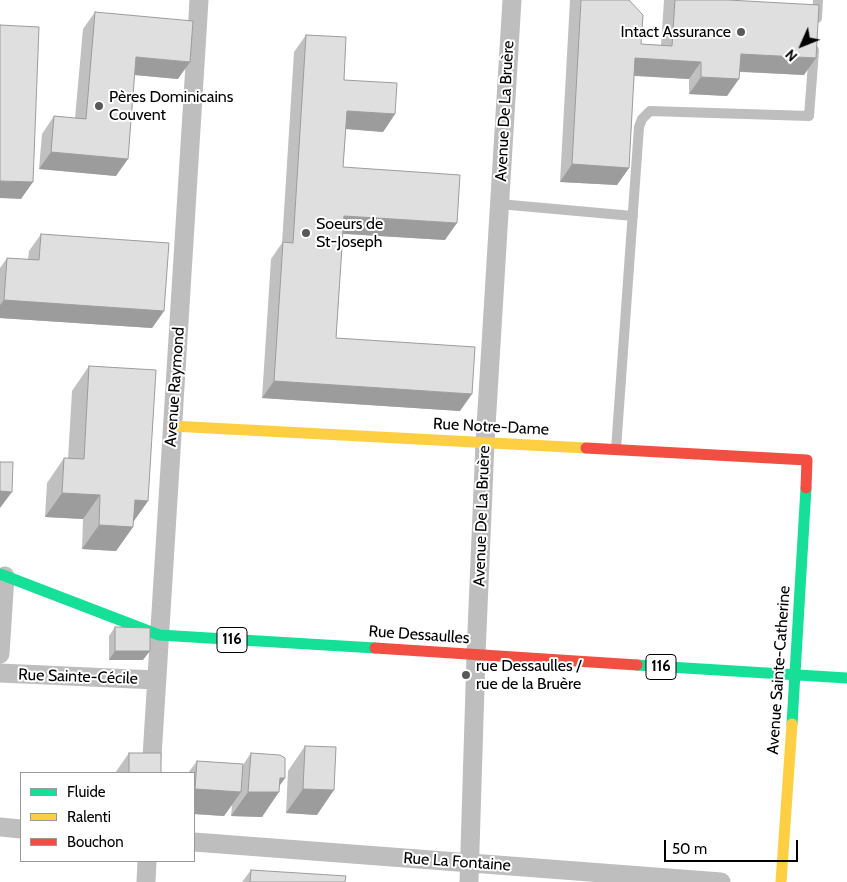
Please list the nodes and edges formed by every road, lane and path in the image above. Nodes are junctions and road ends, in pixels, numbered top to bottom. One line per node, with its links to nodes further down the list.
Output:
1 (199, 0): 6 (street, Avenue Raymond)
2 (512, 0): 4 (street, Avenue De La Bruère)
3 (818, 0): 5 (lane)
4 (499, 204): 5 (lane); 7 (street, Avenue De La Bruère)
5 (632, 216): 8 (lane)
6 (172, 426): 7 (street, Rue Notre-Dame); 11 (street, Avenue Raymond)
7 (485, 443): 8 (street, Rue Notre-Dame); 13 (street, Avenue De La Bruère)
8 (616, 450): 9 (street, Rue Notre-Dame)
9 (807, 460): 15 (street, Avenue Sainte-Catherine)
10 (2, 575): 11 (street, Rue Dessaulles / 116); 12 (street)
11 (159, 635): 13 (street, Rue Dessaulles / 116); 17 (street, Avenue Raymond)
12 (0, 654)
13 (476, 655): 15 (street, Rue Dessaulles / 116); 23 (street, Avenue De La Bruère)
14 (0, 674): 17 (street, Rue Sainte-Cécile)
15 (796, 675): 16 (street, Rue Dessaulles / 116); 27 (street, Avenue Sainte-Catherine)
16 (847, 678)
17 (156, 680): 18 (street, Avenue Raymond)
18 (151, 772)
19 (0, 827): 20 (street)
20 (20, 829)
21 (195, 842): 23 (street, Rue La Fontaine)
22 (147, 862): 24 (street)
23 (470, 863): 25 (street, Avenue De La Bruère); 26 (street, Rue La Fontaine)
24 (146, 882)
25 (469, 882)
26 (721, 882)
27 (781, 882)

